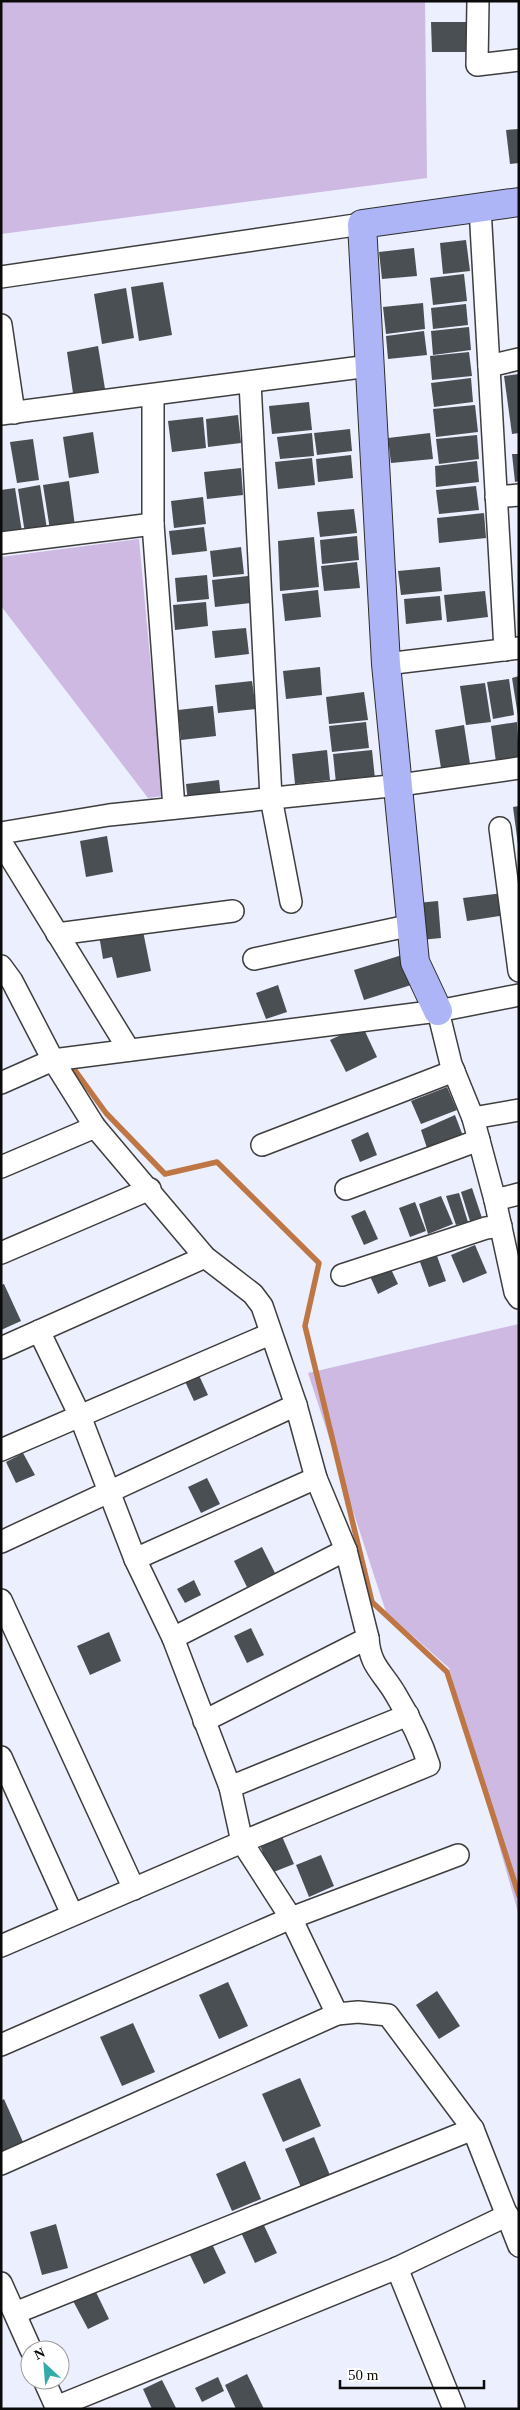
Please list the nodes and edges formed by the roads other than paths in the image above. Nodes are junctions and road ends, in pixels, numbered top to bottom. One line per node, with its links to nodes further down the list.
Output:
1 (478, 1): 2 (street)
2 (519, 60)
3 (519, 202): 4 (street)
4 (480, 208): 5 (street); 10 (street)
5 (362, 224): 6 (street); 9 (street)
6 (1, 277)
7 (1, 324): 13 (street)
8 (519, 359): 10 (street)
9 (368, 366): 11 (street); 19 (street)
10 (489, 366): 15 (street)
11 (250, 382): 12 (street); 22 (street)
12 (153, 395): 13 (street); 16 (street)
13 (7, 413)
14 (519, 495): 15 (street)
15 (496, 497): 18 (street)
16 (153, 524): 17 (street); 23 (street)
17 (1, 543)
18 (512, 649): 19 (street)
19 (386, 664): 21 (street)
20 (519, 768): 21 (street)
21 (400, 785): 22 (street); 29 (street)
22 (270, 798): 23 (street); 27 (street)
23 (174, 808): 25 (street)
24 (500, 828): 32 (street)
25 (1, 833)
26 (1, 842): 30 (street)
27 (291, 902)
28 (233, 911): 30 (street)
29 (412, 925): 31 (street); 35 (street)
30 (57, 934): 36 (street)
31 (254, 959)
32 (519, 971)
33 (5, 977): 37 (street)
34 (519, 995): 35 (street)
35 (438, 1011): 36 (street); 38 (street)
36 (124, 1051): 37 (street)
37 (55, 1060): 39 (street); 42 (street)
38 (454, 1071): 41 (street); 44 (street)
39 (1, 1084)
40 (519, 1110): 41 (street)
41 (474, 1118): 43 (street)
42 (95, 1127): 45 (street); 47 (street)
43 (479, 1140): 46 (street); 49 (street)
44 (262, 1145)
45 (1, 1167)
46 (346, 1188)
47 (150, 1189): 51 (street); 52 (street)
48 (519, 1194): 49 (street)
49 (495, 1200): 50 (street)
50 (501, 1226): 53 (street); 54 (street)
51 (1, 1252)
52 (205, 1257): 55 (street); 56 (street)
53 (342, 1275)
54 (519, 1298)
55 (39, 1331): 57 (street); 59 (street)
56 (270, 1334): 58 (street); 59 (street)
57 (1, 1348)
58 (296, 1405): 61 (street); 62 (street)
59 (80, 1416): 60 (street); 62 (street)
60 (1, 1450)
61 (316, 1478): 64 (street); 65 (street)
62 (109, 1493): 63 (street); 65 (street)
63 (1, 1542)
64 (346, 1550): 67 (street); 68 (street)
65 (135, 1559): 67 (street)
66 (1, 1600): 75 (street)
67 (173, 1638): 70 (street)
68 (368, 1638): 69 (street); 70 (street)
69 (408, 1715): 72 (street); 73 (street)
70 (204, 1721): 72 (street)
71 (1, 1757): 76 (street)
72 (230, 1787): 73 (street)
73 (242, 1842): 75 (street); 77 (street)
74 (458, 1855): 77 (street)
75 (134, 1889): 76 (street)
76 (72, 1914): 78 (street)
77 (291, 1918): 79 (street); 80 (street)
78 (1, 1946)
79 (337, 2014): 81 (street); 82 (street)
80 (1, 2045)
81 (473, 2128): 83 (street); 87 (street)
82 (1, 2164)
83 (508, 2215): 84 (street); 85 (street)
84 (519, 2246)
85 (397, 2268): 90 (street); 91 (street)
86 (1, 2283): 87 (street)
87 (15, 2313): 88 (street)
88 (27, 2340)
89 (48, 2390): 90 (street)
90 (56, 2408)
91 (454, 2409)

